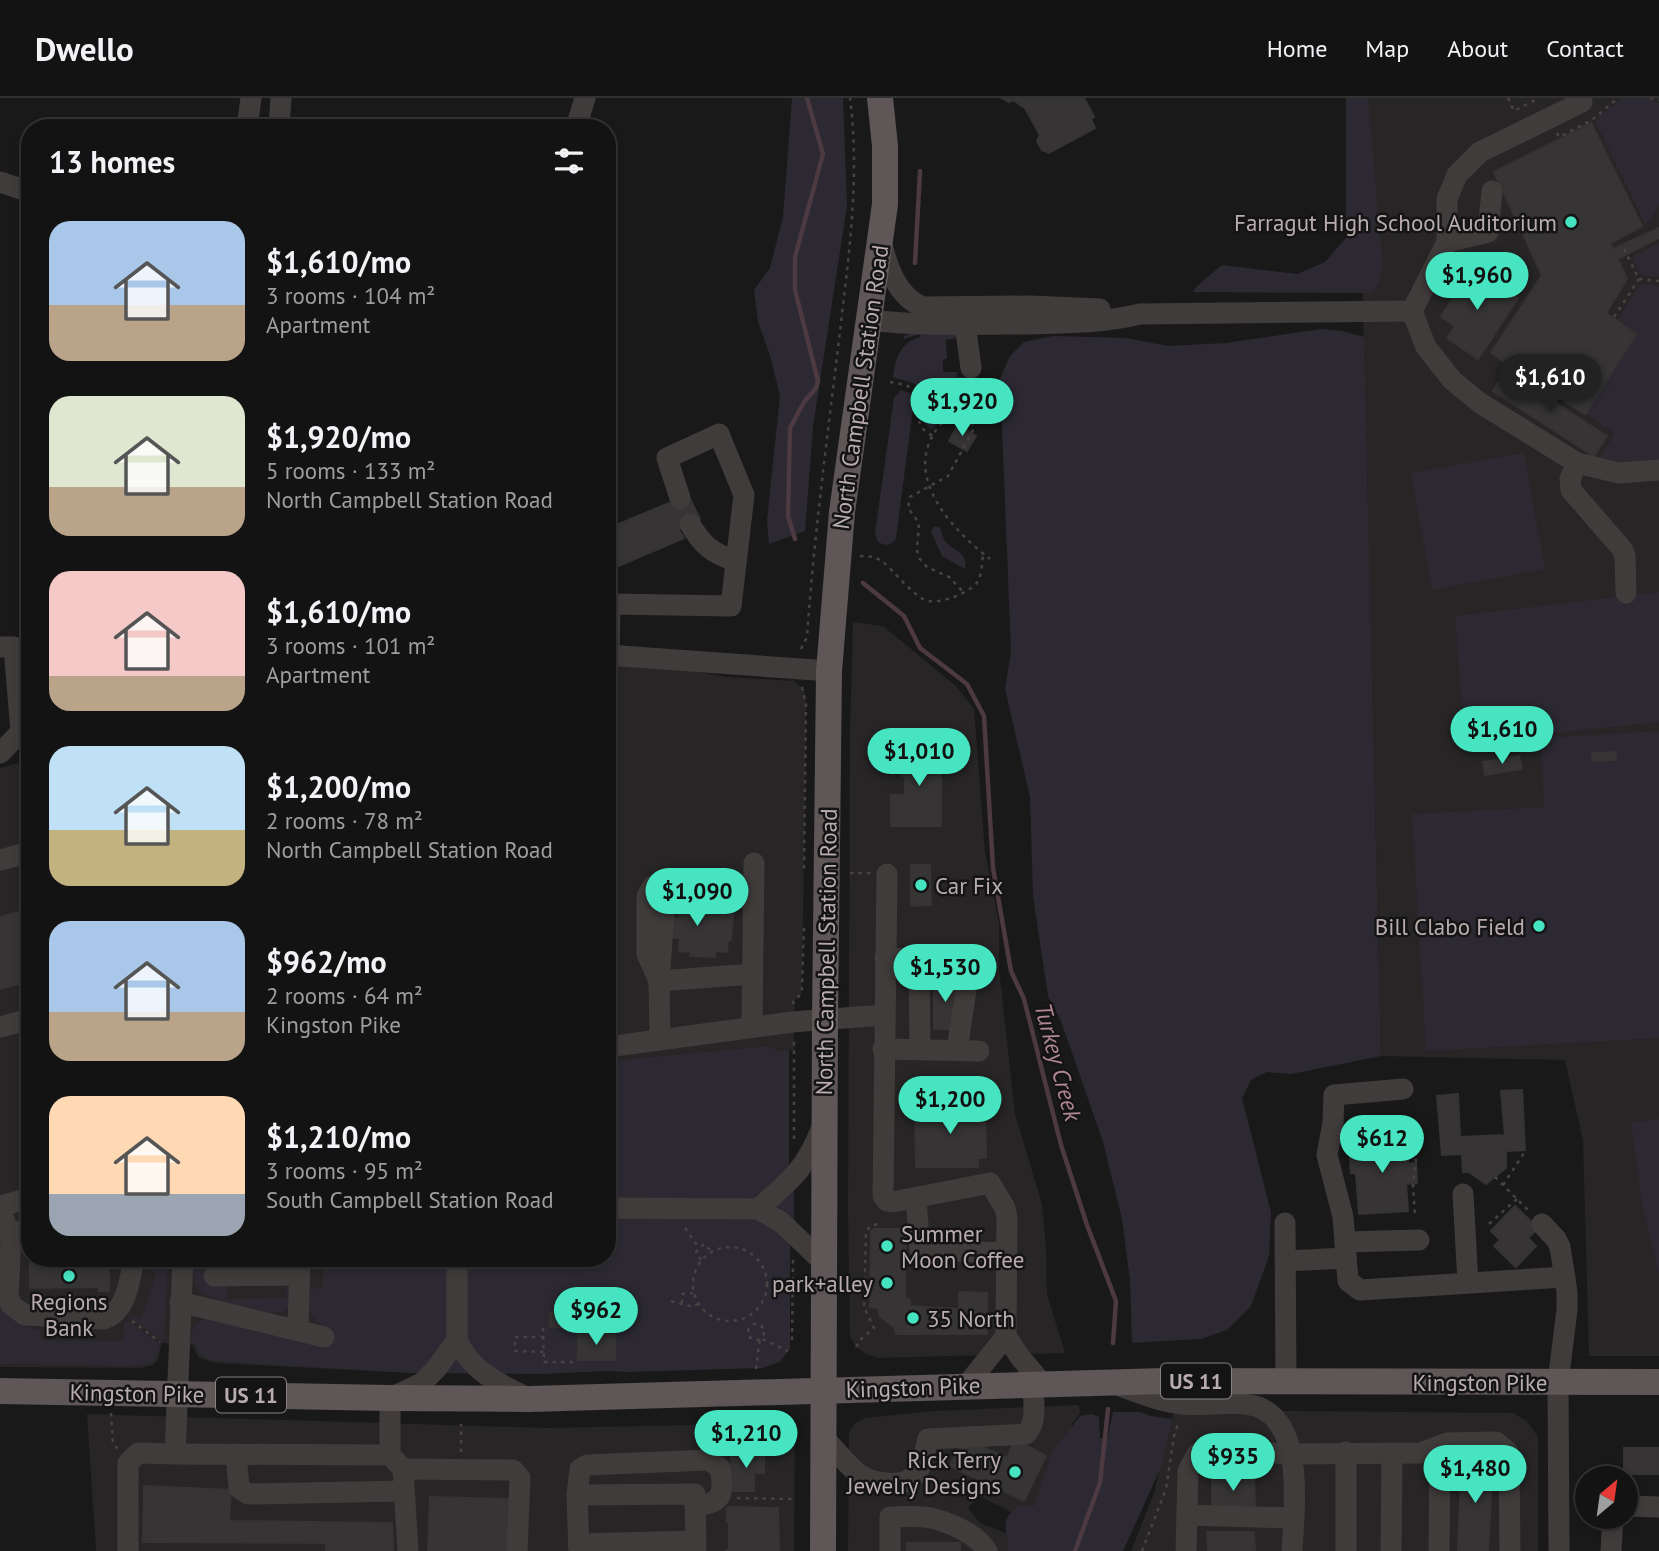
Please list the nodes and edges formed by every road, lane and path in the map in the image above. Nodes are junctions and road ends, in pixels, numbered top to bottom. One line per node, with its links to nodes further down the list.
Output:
1 (250, 98): 11 (street)
2 (281, 98): 12 (street)
3 (585, 98): 13 (street)
4 (880, 98): 17 (main road, North Campbell Station Road)
5 (1508, 98): 6 (path)
6 (1539, 98)
7 (1650, 98): 8 (path)
8 (1659, 100)
9 (1582, 103): 10 (street)
10 (1550, 106): 18 (street)
11 (248, 119)
12 (279, 119)
13 (579, 119)
14 (0, 182): 15 (street)
15 (21, 189)
16 (1492, 191): 18 (street)
17 (881, 240): 23 (street); 25 (main road, North Campbell Station Road)
18 (1447, 243): 22 (street)
19 (1624, 249): 20 (path)
20 (1639, 279): 21 (path); 24 (path)
21 (1659, 281)
22 (1412, 311): 23 (street); 31 (street)
23 (1140, 314): 26 (street)
24 (1614, 317)
25 (870, 320): 26 (street); 45 (main road, North Campbell Station Road)
26 (965, 324): 27 (street)
27 (971, 368): 29 (path)
28 (890, 382): 30 (path)
29 (963, 407): 30 (path); 33 (path)
30 (933, 436): 33 (path)
31 (1577, 463): 32 (street); 41 (street)
32 (1659, 470)
33 (929, 488): 36 (path); 40 (path)
34 (680, 498): 39 (street)
35 (690, 524): 39 (street)
36 (983, 554): 38 (path); 40 (path)
37 (860, 556): 40 (path)
38 (990, 559)
39 (736, 561): 42 (street)
40 (964, 593)
41 (1626, 593)
42 (616, 604)
43 (0, 647): 46 (street)
44 (616, 656): 45 (street)
45 (830, 671): 62 (main road, North Campbell Station Road)
46 (21, 696)
47 (0, 724): 48 (street)
48 (21, 730)
49 (21, 735): 50 (street)
50 (0, 753)
51 (21, 854): 52 (street)
52 (0, 860)
53 (754, 863): 56 (street)
54 (849, 873): 55 (path)
55 (880, 874): 57 (street)
56 (753, 886): 59 (street); 60 (street)
57 (885, 958): 58 (street); 61 (street)
58 (919, 960): 69 (street); 70 (street)
59 (753, 974): 60 (street); 65 (street)
60 (659, 981): 66 (street)
61 (884, 1015): 62 (street); 68 (street)
62 (825, 1019): 65 (street); 74 (main road, North Campbell Station Road)
63 (21, 1021): 64 (street)
64 (0, 1027)
65 (752, 1027): 66 (street)
66 (660, 1040): 67 (street)
67 (616, 1046)
68 (883, 1049): 69 (street); 79 (street)
69 (920, 1049): 70 (street)
70 (957, 1051): 71 (street)
71 (979, 1051)
72 (1403, 1089): 94 (street)
73 (1378, 1116): 85 (path)
74 (825, 1121): 84 (street); 100 (main road, North Campbell Station Road)
75 (1526, 1150): 77 (path)
76 (1495, 1177): 77 (path)
77 (1503, 1185): 80 (path)
78 (1463, 1194): 107 (street)
79 (916, 1198): 96 (street); 96 (street)
80 (1517, 1199): 88 (path); 89 (path)
81 (21, 1201): 82 (street)
82 (0, 1207): 91 (street)
83 (616, 1208): 84 (street)
84 (758, 1209): 100 (street)
85 (1415, 1216)
86 (1284, 1223): 99 (street)
87 (878, 1224): 125 (path)
88 (1489, 1224)
89 (1542, 1224): 106 (street)
90 (685, 1227): 93 (path)
91 (20, 1235): 113 (street)
92 (1419, 1240): 94 (street)
93 (699, 1248): 95 (path); 98 (path)
94 (1345, 1250): 99 (street); 107 (street)
95 (710, 1251): 98 (path); 114 (path)
96 (1007, 1252): 118 (street)
97 (793, 1258): 123 (path)
98 (701, 1259): 108 (path)
99 (1286, 1261): 130 (street)
100 (824, 1263): 136 (main road, North Campbell Station Road)
101 (132, 1267): 113 (street)
102 (182, 1267): 109 (street)
103 (300, 1267): 105 (street); 117 (street)
104 (457, 1267): 122 (street)
105 (214, 1276)
106 (1564, 1277): 107 (street); 132 (street)
107 (1468, 1283)
108 (693, 1293): 111 (path); 112 (path)
109 (180, 1301): 117 (street); 138 (street)
110 (671, 1301): 111 (path)
111 (682, 1304): 112 (path)
112 (698, 1304): 114 (path)
113 (118, 1311): 124 (path)
114 (748, 1317): 115 (path)
115 (753, 1325): 121 (path); 121 (path)
116 (544, 1328): 120 (path)
117 (298, 1330): 119 (street)
118 (1006, 1336): 134 (street); 135 (street)
119 (324, 1337)
120 (544, 1337): 127 (path); 127 (path)
121 (760, 1338): 126 (path); 129 (path)
122 (457, 1340): 139 (street); 140 (street)
123 (792, 1340)
124 (163, 1344)
125 (856, 1347)
126 (788, 1351)
127 (544, 1352): 128 (path)
128 (579, 1360)
129 (756, 1369)
130 (1286, 1381): 131 (main road, Kingston Pike / US 11); 132 (main road, Kingston Pike / US 11)
131 (1106, 1382): 134 (main road, Kingston Pike / US 11); 150 (street)
132 (1558, 1382): 133 (main road, Kingston Pike / US 11); 180 (street)
133 (1659, 1382)
134 (1038, 1384): 135 (main road, Kingston Pike / US 11); 144 (street)
135 (966, 1386): 136 (main road, Kingston Pike / US 11)
136 (824, 1390): 140 (main road, Kingston Pike / US 11); 144 (main road, North Campbell Station Road)
137 (0, 1391): 138 (main road, Kingston Pike / US 11)
138 (177, 1394): 139 (main road, Kingston Pike / US 11); 148 (street)
139 (390, 1398): 140 (main road, Kingston Pike / US 11); 152 (street)
140 (529, 1399)
141 (1183, 1412): 173 (path)
142 (111, 1413): 151 (path)
143 (461, 1424): 153 (path)
144 (824, 1438): 170 (main road, North Campbell Station Road)
145 (1440, 1446): 147 (street); 178 (street); 179 (street)
146 (1346, 1452): 147 (street); 150 (street); 176 (street)
147 (1392, 1453): 177 (street)
148 (176, 1454): 149 (street); 151 (street)
149 (236, 1454): 152 (street); 154 (street)
150 (1291, 1454): 161 (street); 162 (street)
151 (132, 1459): 167 (street)
152 (396, 1462): 153 (street); 154 (street)
153 (460, 1470): 169 (street)
154 (404, 1491): 168 (street)
155 (577, 1496): 156 (street); 158 (street); 166 (street)
156 (719, 1498): 157 (path); 158 (street)
157 (794, 1499)
158 (695, 1505): 165 (street)
159 (1638, 1506): 160 (street)
160 (1659, 1507)
161 (1187, 1515): 162 (street); 174 (street)
162 (1293, 1518): 175 (street)
163 (1612, 1530): 181 (street)
164 (971, 1543): 171 (street); 172 (street)
165 (696, 1546): 166 (street)
166 (579, 1547)
167 (128, 1551)
168 (408, 1551)
169 (517, 1551)
170 (822, 1551)
171 (890, 1551)
172 (987, 1551)
173 (1142, 1551)
174 (1186, 1551)
175 (1292, 1551)
176 (1346, 1551)
177 (1391, 1551)
178 (1439, 1551)
179 (1510, 1551)
180 (1559, 1551)
181 (1611, 1551)

